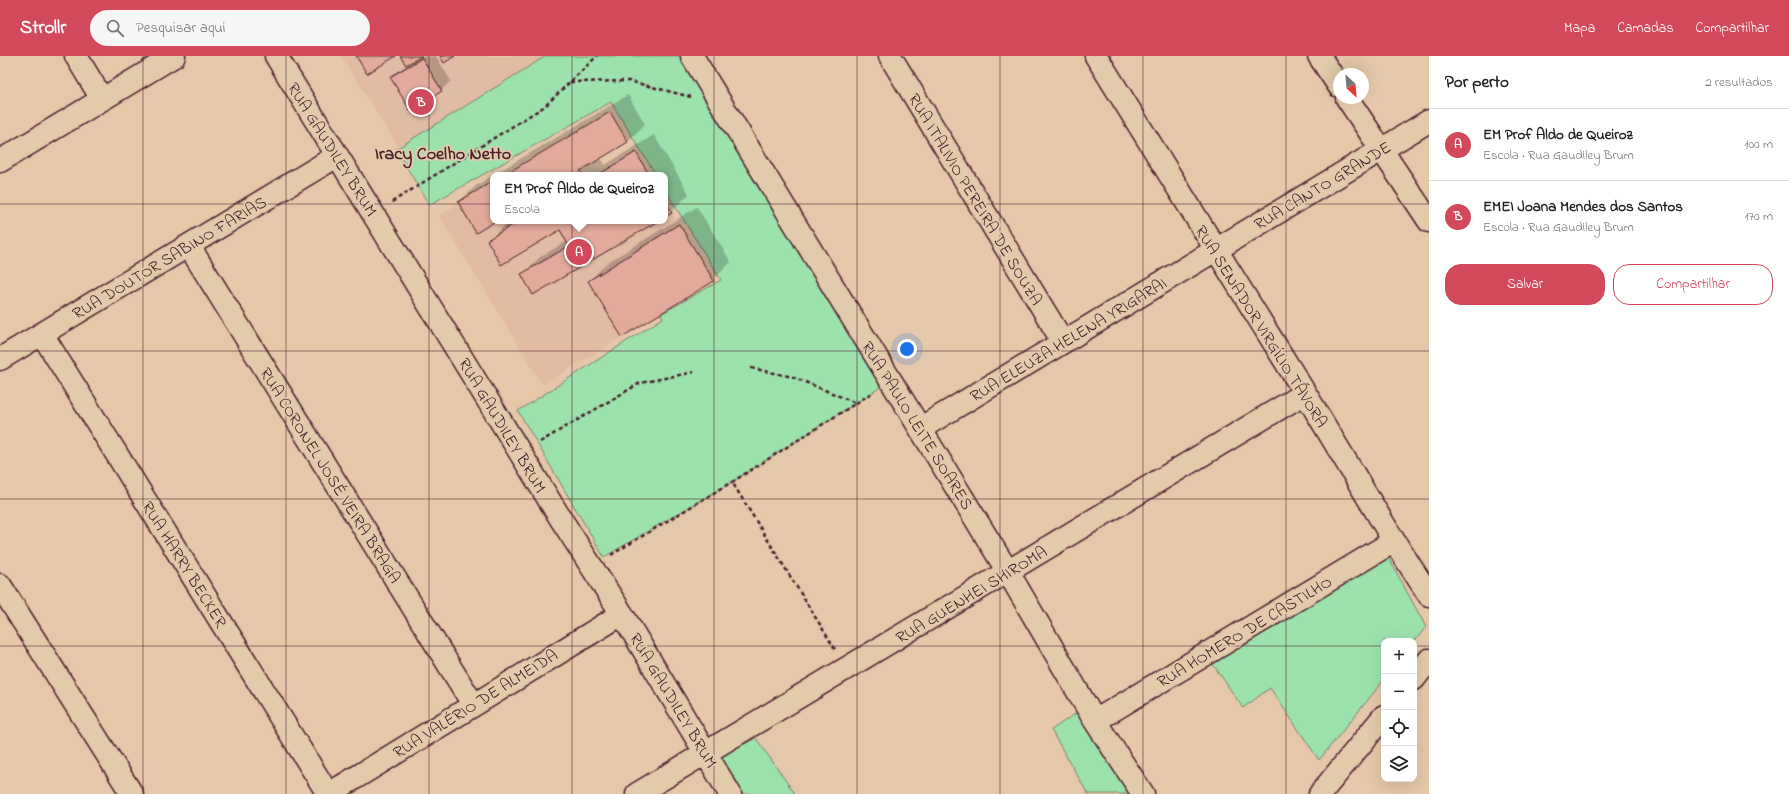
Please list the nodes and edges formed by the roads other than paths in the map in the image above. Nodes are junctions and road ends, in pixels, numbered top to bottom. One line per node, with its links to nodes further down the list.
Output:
1 (76, 56): 9 (street)
2 (174, 56): 9 (street)
3 (276, 56): 13 (street, RUA GAUDILEY BRUM)
4 (692, 56): 22 (street, RUA PAULO LEITE SOARES)
5 (890, 56): 19 (street, RUA ITALIVIO PEREIRA DE SOUZA)
6 (1096, 56): 17 (street, RUA SENADOR VIRGÍLIO TÁVORA)
7 (1319, 56): 8 (street)
8 (1333, 77)
9 (102, 99): 14 (street)
10 (1351, 104): 12 (street)
11 (1429, 121): 12 (street, RUA CANTO GRANDE)
12 (1382, 150): 15 (street); 17 (street, RUA CANTO GRANDE)
13 (337, 156): 16 (street, RUA DOUTOR SABINO FARIAS); 27 (street, RUA GAUDILEY BRUM)
14 (0, 161)
15 (1429, 221)
16 (188, 246): 18 (street, RUA DOUTOR SABINO FARIAS); 30 (street, RUA CORONEL JOSÉ VEIRA BRAGA)
17 (1216, 250): 19 (street, RUA ELEUZA HELENA YRIGARAI); 21 (street, RUA SENADOR VIRGÍLIO TÁVORA)
18 (42, 334): 20 (street, RUA DOUTOR SABINO FARIAS); 35 (street, RUA HARRY BECKER)
19 (1063, 342): 22 (street, RUA ELEUZA HELENA YRIGARAI)
20 (0, 359)
21 (1305, 393): 23 (street, RUA SENADOR VIRGÍLIO TÁVORA); 24 (street, RUA GUENHEI SHIROMA)
22 (920, 428): 24 (street, RUA PAULO LEITE SOARES)
23 (1394, 541): 26 (street, RUA SENADOR VIRGÍLIO TÁVORA); 32 (street, RUA HOMERO DE CASTILHO)
24 (1008, 572): 32 (street, RUA PAULO LEITE SOARES); 33 (street, RUA GUENHEI SHIROMA)
25 (0, 585): 34 (street)
26 (1429, 595)
27 (622, 614): 30 (street, RUA VALÉRIO DE ALMEIDA); 33 (street, RUA GAUDILEY BRUM)
28 (1429, 660): 29 (street)
29 (1417, 675)
30 (473, 704): 35 (street, RUA VALÉRIO DE ALMEIDA)
31 (1381, 720): 39 (street)
32 (1095, 721): 38 (street, RUA PAULO LEITE SOARES)
33 (705, 753): 36 (street, RUA GUENHEI SHIROMA); 37 (street, RUA GAUDILEY BRUM)
34 (132, 794)
35 (328, 794)
36 (637, 794)
37 (730, 794)
38 (1143, 794)
39 (1320, 794)

